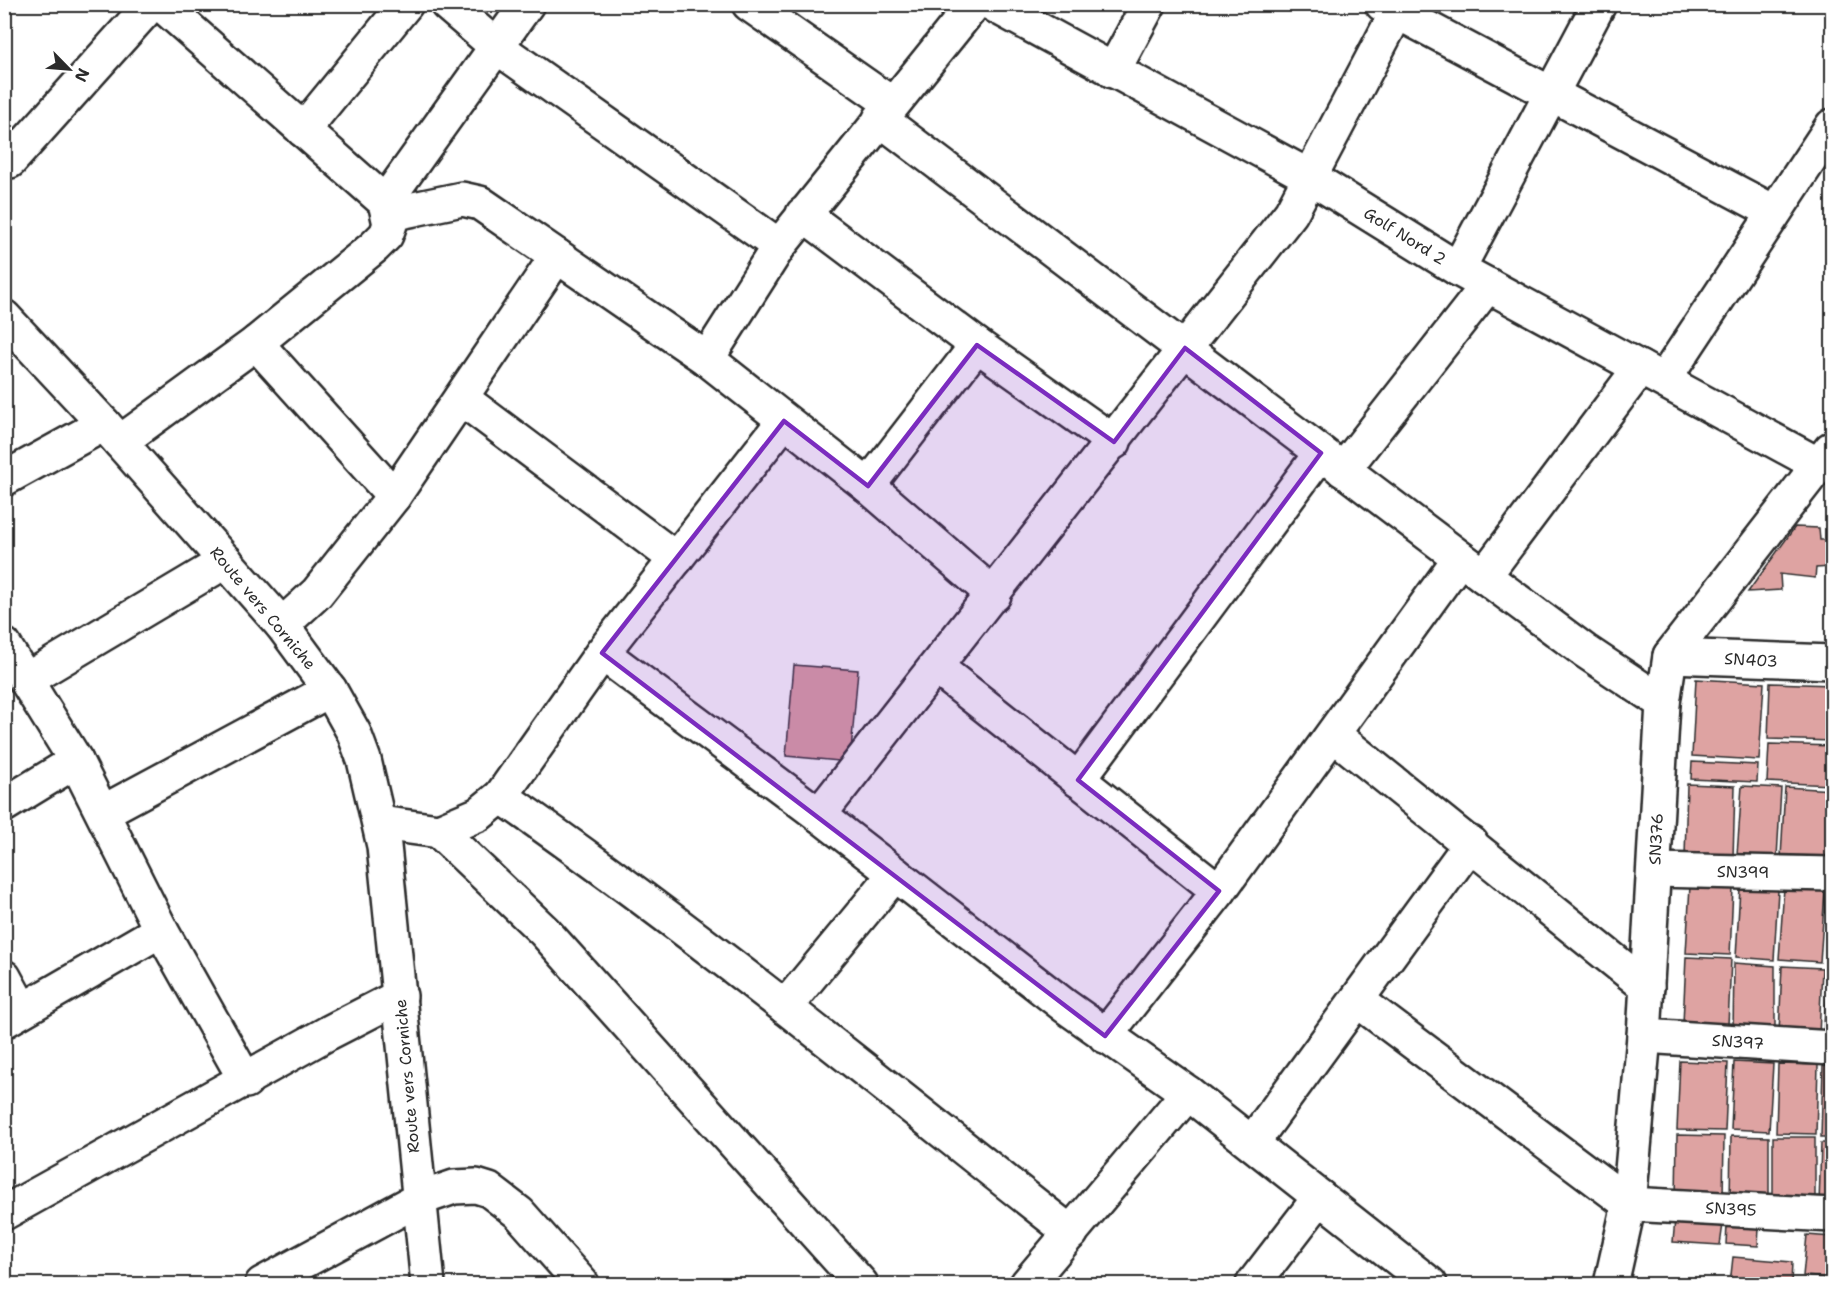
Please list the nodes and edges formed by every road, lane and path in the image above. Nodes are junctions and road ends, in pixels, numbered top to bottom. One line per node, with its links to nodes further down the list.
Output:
1 (151, 4): 18 (street)
2 (161, 4): 17 (street)
3 (406, 4): 17 (street)
4 (447, 4): 12 (street)
5 (527, 4): 12 (street)
6 (748, 4): 15 (street)
7 (974, 4): 15 (street)
8 (992, 4): 13 (street, Golf Nord 2)
9 (1149, 4): 13 (street)
10 (1599, 4): 14 (street)
11 (1394, 7): 14 (street); 19 (street)
12 (497, 46): 20 (street); 23 (street)
13 (1113, 71): 19 (street, Golf Nord 2)
14 (1550, 94): 21 (street); 25 (street)
15 (886, 112): 22 (street); 30 (street)
16 (1833, 126): 21 (street)
17 (303, 129): 20 (street)
18 (10, 161)
19 (1310, 177): 25 (street, Golf Nord 2); 30 (street)
20 (387, 208): 24 (street); 28 (street)
21 (1774, 212): 32 (street)
22 (803, 214): 23 (street); 29 (street)
23 (779, 246): 31 (street)
24 (557, 255): 31 (street); 33 (street)
25 (1458, 269): 26 (street, Golf Nord 2)
26 (1488, 285): 32 (street, Golf Nord 2); 38 (street)
27 (4, 317): 35 (street, Route vers Corniche)
28 (256, 342): 35 (street); 41 (street)
29 (977, 345): 36 (street); 40 (street)
30 (1185, 348): 36 (street); 38 (street)
31 (707, 360): 34 (street)
32 (1652, 374): 37 (street, Golf Nord 2); 44 (street)
33 (460, 398): 41 (street); 42 (street)
34 (784, 421): 40 (street); 42 (street)
35 (112, 433): 39 (street); 43 (street, Route vers Corniche)
36 (1114, 442): 45 (street)
37 (1826, 456): 49 (street, SN376)
38 (1332, 462): 44 (street); 57 (street)
39 (4, 478)
40 (868, 486): 45 (street)
41 (394, 496): 46 (street)
42 (676, 560): 48 (street)
43 (226, 561): 46 (street, Route vers Corniche); 52 (street)
44 (1472, 567): 54 (street); 55 (street)
45 (994, 595): 51 (street)
46 (282, 625): 53 (street, Route vers Corniche)
47 (4, 645): 52 (street)
48 (602, 653): 58 (street); 61 (street)
49 (1670, 656): 50 (street, SN403); 54 (street, SN376)
50 (1833, 662)
51 (936, 667): 57 (street); 61 (street)
52 (26, 680): 56 (street)
53 (330, 690): 60 (street); 62 (street, Route vers Corniche)
54 (1663, 703): 65 (street, SN376)
55 (1334, 735): 64 (street); 68 (street)
56 (76, 761): 59 (street); 60 (street)
57 (1078, 780): 68 (street)
58 (501, 796): 63 (street); 74 (street)
59 (4, 806)
60 (103, 812): 69 (street)
61 (819, 814): 66 (street)
62 (380, 823): 63 (street); 72 (street, Route vers Corniche)
63 (439, 831): 91 (street)
64 (1471, 843): 71 (street); 73 (street)
65 (1654, 870): 67 (street, SN399); 71 (street, SN376)
66 (895, 874): 74 (street); 76 (street)
67 (1833, 874)
68 (1219, 891): 76 (street)
69 (161, 930): 75 (street); 79 (street)
70 (4, 977): 75 (street)
71 (1647, 987): 77 (street, SN376)
72 (400, 996): 79 (street); 83 (street, Route vers Corniche)
73 (1357, 1000): 81 (street); 84 (street)
74 (785, 1007): 87 (street)
75 (13, 1015)
76 (1105, 1036): 80 (street)
77 (1644, 1036): 78 (street, SN397); 84 (street, SN376)
78 (1833, 1048)
79 (246, 1081): 85 (street)
80 (1188, 1093): 81 (street); 87 (street)
81 (1252, 1143): 82 (street)
82 (1320, 1197): 93 (street); 94 (street)
83 (419, 1199): 88 (street); 89 (street, Route vers Corniche); 90 (street)
84 (1629, 1204): 86 (street, SN395); 95 (street, SN376)
85 (4, 1213)
86 (1833, 1215)
87 (1071, 1233): 92 (street)
88 (262, 1284)
89 (428, 1284)
90 (582, 1284)
91 (861, 1284)
92 (1027, 1284)
93 (1253, 1284)
94 (1430, 1284)
95 (1611, 1284)

